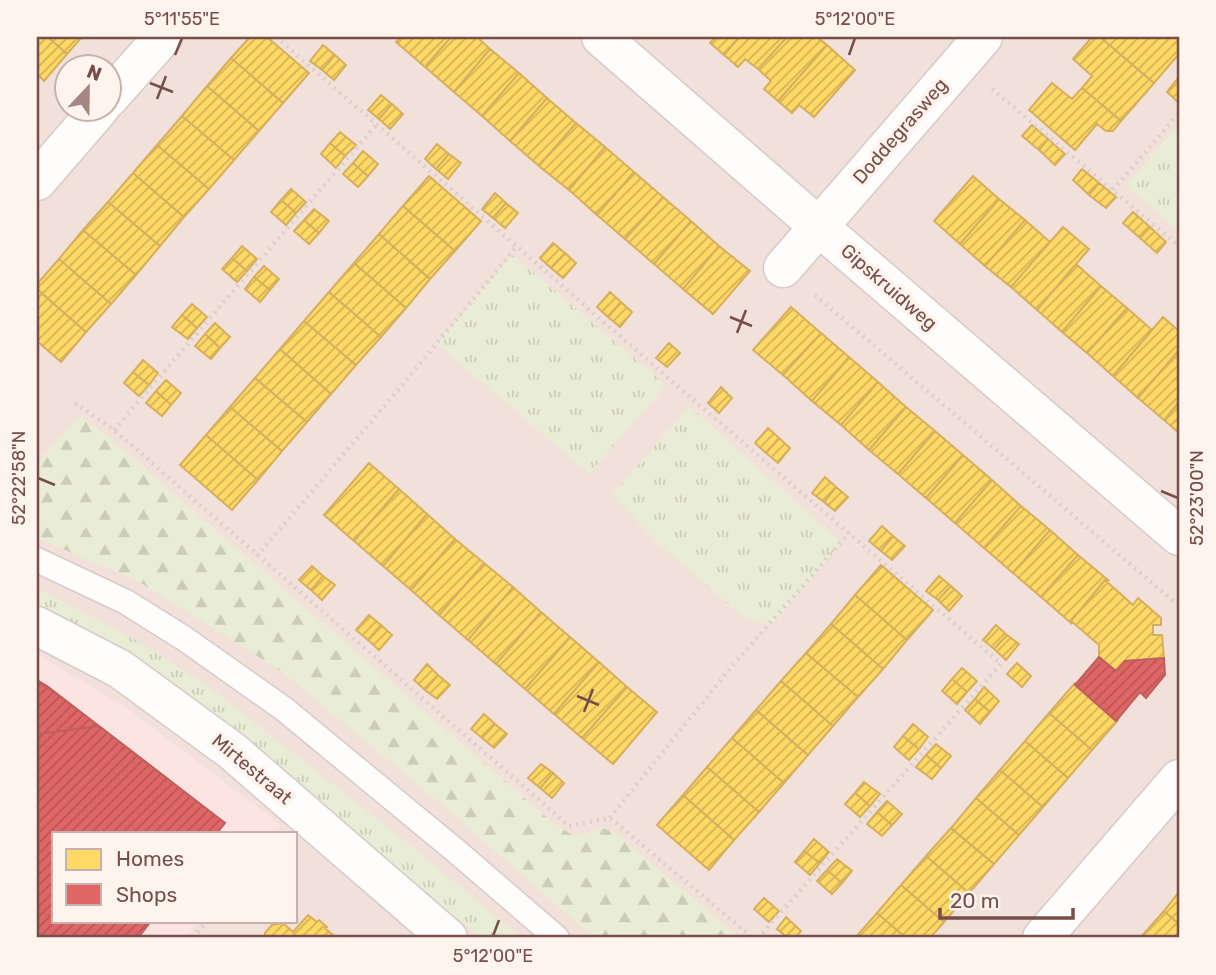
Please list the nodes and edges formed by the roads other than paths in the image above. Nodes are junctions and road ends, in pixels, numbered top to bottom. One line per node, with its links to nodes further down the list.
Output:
1 (163, 37): 4 (street)
2 (601, 37): 7 (street, Gipskruidweg)
3 (972, 49): 7 (street, Doddegrasweg)
4 (122, 83)
5 (88, 122): 6 (street)
6 (37, 181)
7 (818, 226): 8 (street, Doddegrasweg); 9 (street, Gipskruidweg)
8 (783, 268)
9 (1179, 536)
10 (37, 560): 14 (lane)
11 (37, 626): 13 (street, Mirtestraat)
12 (1179, 779): 15 (street)
13 (448, 938)
14 (557, 938)
15 (1042, 938)

